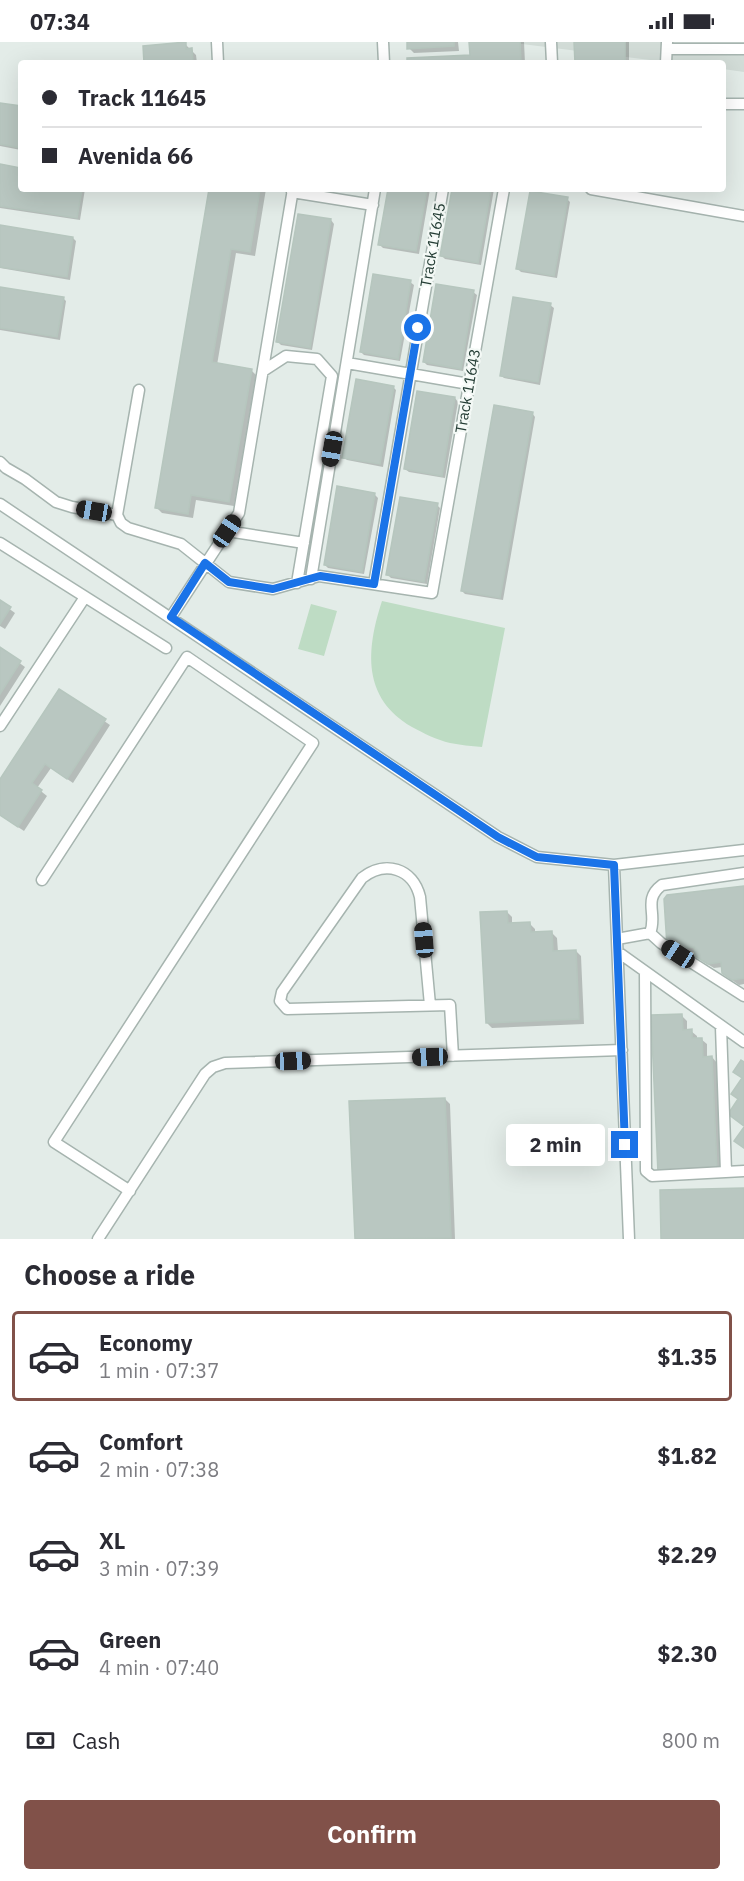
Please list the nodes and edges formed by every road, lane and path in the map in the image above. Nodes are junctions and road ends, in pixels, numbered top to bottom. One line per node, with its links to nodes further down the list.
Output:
1 (217, 42): 6 (street)
2 (383, 42): 7 (street)
3 (551, 42): 8 (street)
4 (667, 45): 5 (street); 9 (street)
5 (744, 50)
6 (218, 60)
7 (384, 60)
8 (552, 60)
9 (666, 60)
10 (726, 104): 11 (street)
11 (744, 104)
12 (293, 192): 21 (street)
13 (299, 192): 18 (street)
14 (375, 192): 18 (street)
15 (441, 192): 22 (street, Track 11645)
16 (503, 192): 23 (street, Track 11643)
17 (608, 192): 19 (street)
18 (373, 205): 20 (street)
19 (744, 216)
20 (347, 363): 22 (street); 32 (street)
21 (263, 371): 28 (street); 30 (street)
22 (411, 374): 23 (street); 34 (street, Track 11645)
23 (469, 384): 34 (street, Track 11643)
24 (140, 390): 27 (street)
25 (0, 462): 27 (street)
26 (0, 504): 36 (street)
27 (117, 515): 31 (street)
28 (227, 531): 30 (street); 31 (street)
29 (0, 543): 35 (street)
30 (304, 543): 33 (street)
31 (205, 563): 33 (street); 36 (street)
32 (311, 579): 33 (street); 34 (street)
33 (297, 583)
34 (374, 584)
35 (85, 597): 37 (street); 38 (street)
36 (171, 617): 40 (street)
37 (166, 648)
38 (0, 726)
39 (744, 849): 40 (street)
40 (614, 865): 44 (street)
41 (744, 873): 43 (street)
42 (42, 880): 55 (street)
43 (650, 933): 44 (street); 47 (street)
44 (617, 939): 45 (street)
45 (618, 952): 46 (street); 51 (street)
46 (645, 972): 49 (street); 54 (street)
47 (744, 996)
48 (430, 1005): 48 (street); 52 (street)
49 (721, 1027): 50 (street); 54 (street)
50 (744, 1042)
51 (622, 1050): 52 (street); 57 (street)
52 (453, 1056): 55 (street)
53 (744, 1171): 54 (street)
54 (726, 1172)
55 (130, 1191): 56 (street)
56 (98, 1239)
57 (629, 1239)

